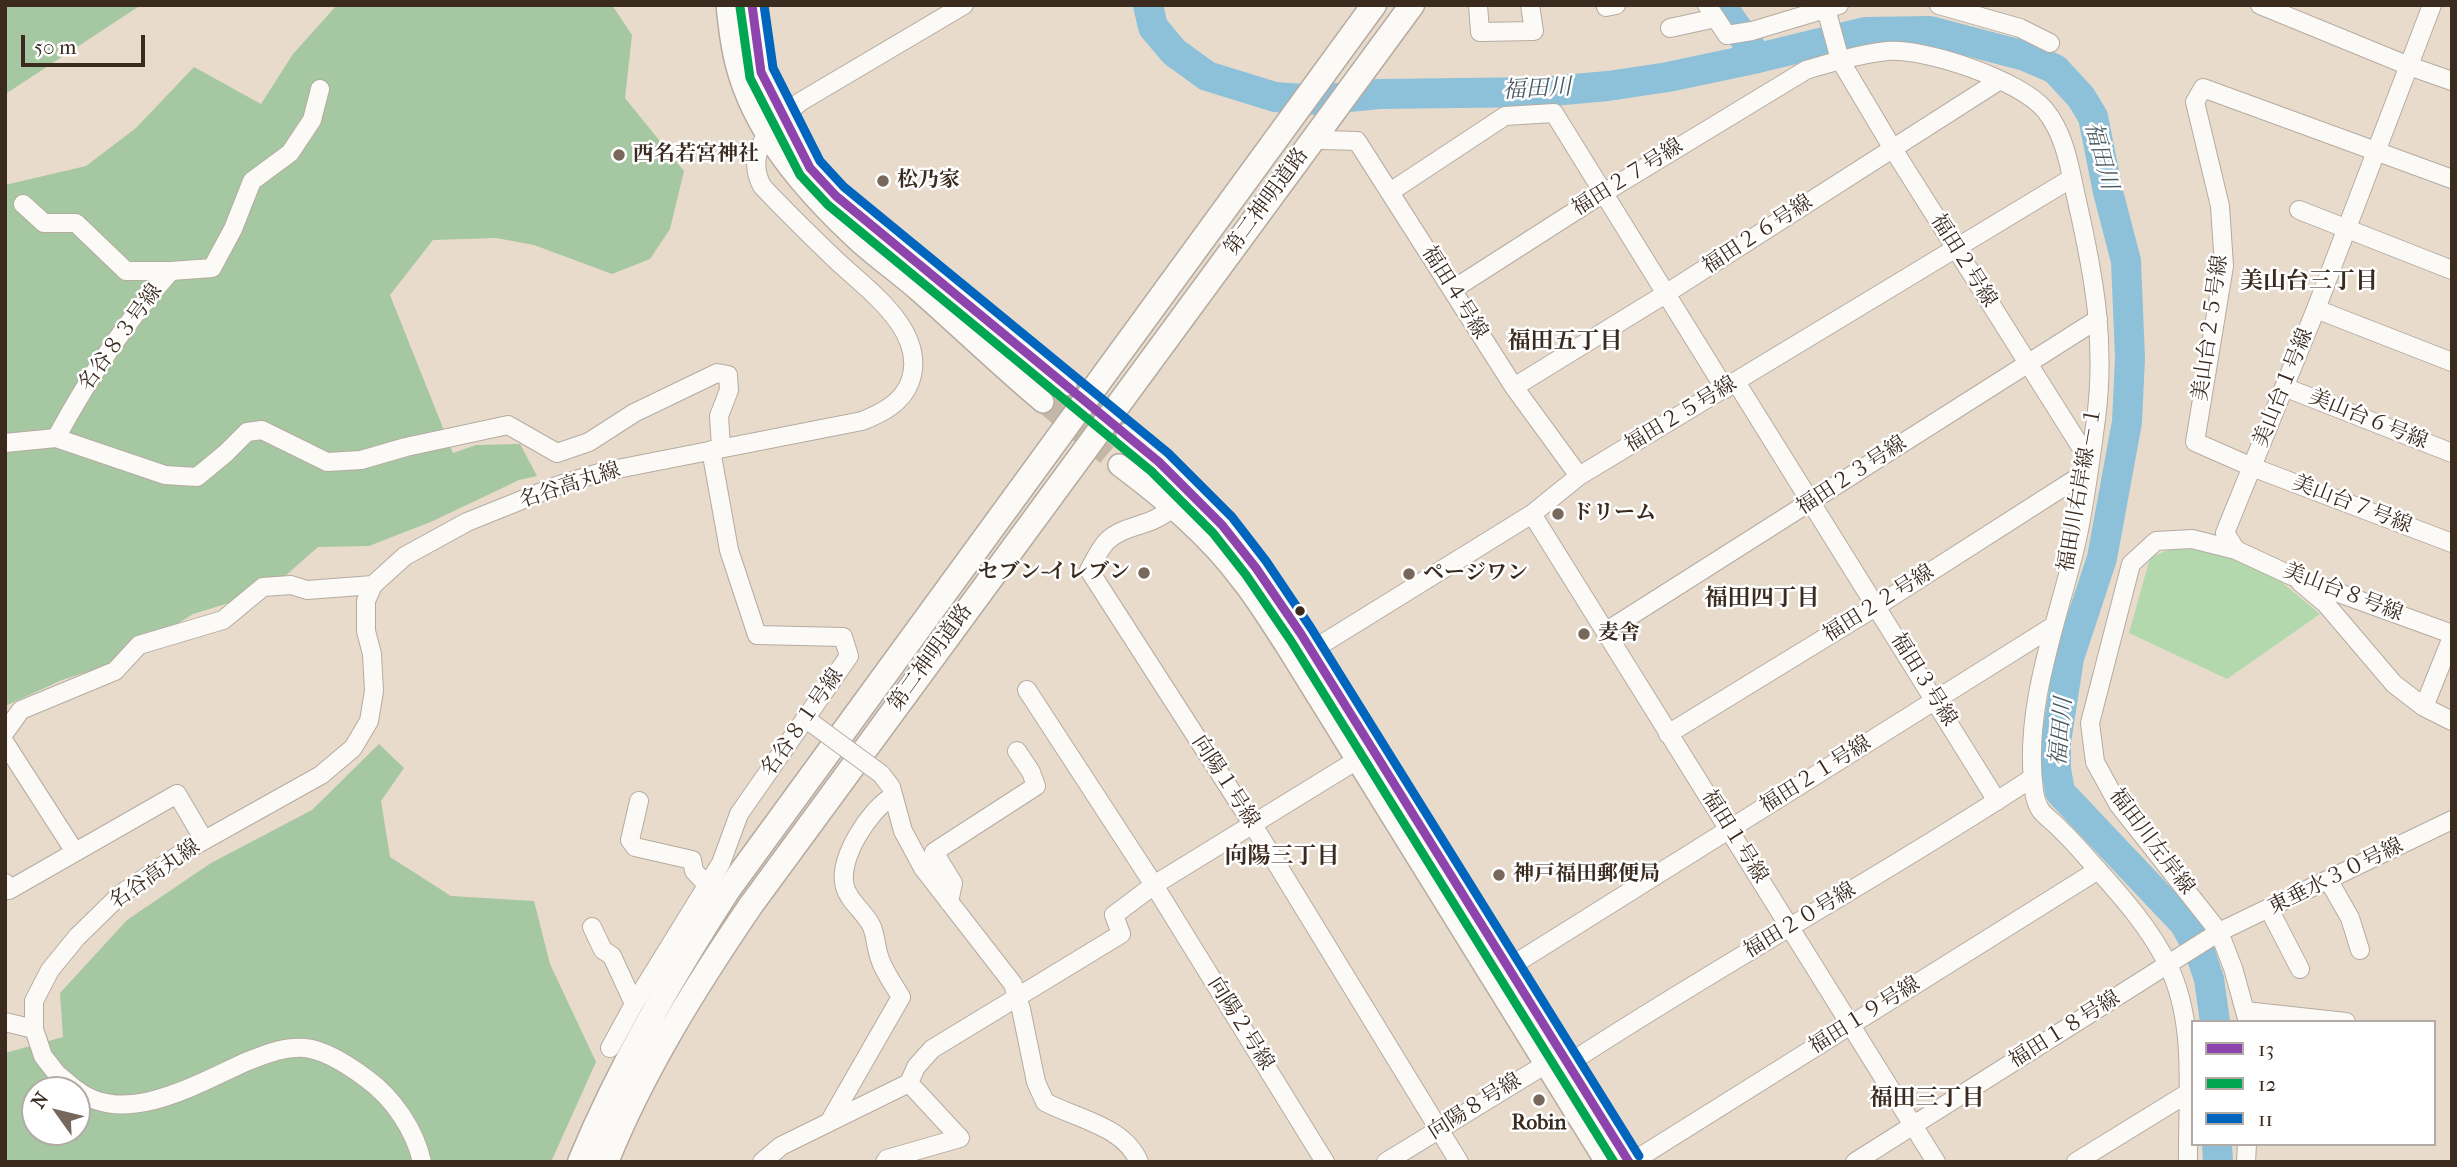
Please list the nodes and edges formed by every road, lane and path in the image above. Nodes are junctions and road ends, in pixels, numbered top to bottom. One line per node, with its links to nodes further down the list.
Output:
1 (727, 5): 22 (main road)
2 (752, 5): 21 (main road)
3 (964, 5): 21 (street, 名谷高丸線)
4 (1374, 5): 120 (highway, 第二神明道路)
5 (1412, 5): 121 (highway, 第二神明道路)
6 (1478, 5): 7 (street)
7 (1531, 5)
8 (1939, 5): 14 (street)
9 (2260, 5): 16 (street)
10 (2432, 5): 16 (street, 美山台１号線)
11 (1830, 6): 12 (street); 15 (street, 福田２号線)
12 (1712, 12): 13 (street)
13 (1670, 28)
14 (2050, 43)
15 (1840, 60): 17 (street, 福田川右岸線－１); 18 (street, 福田川右岸線－１); 24 (street, 福田２号線)
16 (2409, 66): 19 (street); 25 (street, 美山台１号線)
17 (1806, 69): 29 (street, 福田２７号線)
18 (2000, 80): 24 (street, 福田２６号線); 26 (street, 福田川右岸線－１)
19 (2452, 81)
20 (320, 89): 35 (street, 名谷８３号線)
21 (783, 118): 22 (street, 名谷高丸線); 42 (main road)
22 (767, 137): 46 (main road); 51 (street, 名谷高丸線)
23 (1323, 140): 28 (street, 福田４号線)
24 (1893, 149): 33 (street, 福田２号線); 37 (street, 福田２６号線)
25 (2376, 150): 27 (street); 32 (street, 美山台１号線); 55 (street, 美山台２５号線)
26 (2072, 178): 33 (street, 福田２５号線); 39 (street, 福田川右岸線－１)
27 (2452, 180)
28 (1390, 192): 29 (street, 福田３号線); 36 (street, 福田４号線)
29 (1605, 192): 36 (street, 福田２７号線); 37 (street, 福田３号線)
30 (23, 204): 35 (street)
31 (2299, 210): 32 (street)
32 (2346, 229): 34 (street); 38 (street, 美山台１号線)
33 (1955, 249): 41 (street, 福田２号線); 43 (street, 福田２５号線)
34 (2452, 270)
35 (171, 271): 49 (street, 名谷８３号線)
36 (1452, 290): 44 (street, 福田４号線)
37 (1667, 293): 43 (street, 福田３号線); 44 (street, 福田２６号線)
38 (2316, 309): 40 (street); 45 (street, 美山台１号線)
39 (2098, 318): 41 (street, 福田２３号線); 54 (street, 福田川右岸線－１)
40 (2452, 362)
41 (2028, 363): 54 (street, 福田２号線); 57 (street, 福田２３号線)
42 (1066, 385)
43 (1730, 385): 56 (street, 福田２５号線); 57 (street, 福田３号線)
44 (1514, 387): 56 (street, 福田４号線)
45 (2284, 387): 52 (street, 美山台６号線); 55 (street, 美山台１号線)
46 (1043, 402)
47 (5, 434): 50 (street)
48 (1127, 434): 68 (main road)
49 (56, 438): 50 (street); 51 (street, 名谷８１号線)
50 (6, 443)
51 (716, 448): 63 (street, 名谷高丸線); 73 (street, 名谷８１号線)
52 (2452, 453)
53 (1119, 465): 58 (main road)
54 (2089, 465): 64 (street, 福田２２号線); 65 (street, 福田川右岸線－１)
55 (2252, 467): 60 (street, 美山台７号線); 61 (street, 美山台１号線)
56 (1579, 476): 59 (street, 福田２５号線)
57 (1812, 502): 64 (street, 福田３号線); 66 (street, 福田２３号線)
58 (1172, 507): 68 (main road); 84 (street, 向陽１号線)
59 (1532, 513): 66 (street, 福田１号線); 68 (street, 福田２５号線)
60 (2452, 543)
61 (2236, 550): 62 (street, 美山台８号線); 97 (street, 福田川左岸線)
62 (2292, 576): 67 (street, 美山台８号線); 71 (street)
63 (373, 585): 74 (street); 86 (street, 名谷高丸線)
64 (1877, 606): 70 (street, 福田３号線); 75 (street, 福田２２号線)
65 (2052, 627): 70 (street, 福田２１号線); 79 (street, 福田川右岸線－１)
66 (1605, 632): 75 (street, 福田１号線)
67 (2452, 635): 71 (street)
68 (1303, 655): 78 (main road); 100 (main road)
69 (1027, 690): 92 (street, 向陽２号線)
70 (1935, 700): 82 (street, 福田３号線); 85 (street, 福田２１号線)
71 (2424, 707): 72 (street)
72 (2452, 721)
73 (809, 722): 80 (street, bridge); 91 (street, 名谷８１号線)
74 (5, 732)
75 (1668, 734): 85 (street, 福田１号線)
76 (5, 743): 87 (street)
77 (1017, 751): 93 (street)
78 (1357, 760): 84 (street); 110 (main road)
79 (2032, 778): 82 (street, 福田２０号線); 88 (street, 福田川右岸線－１)
80 (894, 796): 93 (street); 116 (street)
81 (639, 801): 91 (street)
82 (1997, 801): 96 (street, 福田２０号線)
83 (2452, 820): 89 (street, 東垂水３０号線)
84 (1253, 825): 92 (street); 118 (street, 向陽１号線)
85 (1730, 829): 96 (street, 福田１号線); 100 (street, 福田２１号線)
86 (204, 840): 87 (street); 108 (street, 名谷高丸線)
87 (75, 852): 90 (street)
88 (2098, 870): 99 (street, 福田川右岸線－１); 107 (street, 福田１９号線)
89 (2329, 881): 94 (street, 東垂水３０号線); 98 (street)
90 (5, 883)
91 (707, 885): 103 (street, 名谷８１号線)
92 (1154, 886): 102 (street); 125 (street, 向陽２号線)
93 (949, 902): 102 (street)
94 (2269, 909): 97 (street, 東垂水３０号線); 101 (street)
95 (592, 927): 103 (street)
96 (1790, 928): 107 (street, 福田１号線); 111 (street, 福田２０号線)
97 (2219, 932): 99 (street, 東垂水３０号線); 104 (street, 福田川左岸線)
98 (2360, 950)
99 (2168, 965): 114 (street, 福田川右岸線－１); 117 (street, 福田１８号線)
100 (1508, 968): 111 (main road)
101 (2300, 969)
102 (1017, 998): 113 (street); 124 (street)
103 (634, 1004): 109 (street, 名谷８１号線)
104 (2246, 1017): 105 (street)
105 (2306, 1020)
106 (5, 1022): 108 (street)
107 (1851, 1024): 117 (street, 福田１号線); 129 (street, 福田１９号線)
108 (34, 1029): 112 (street, 名谷高丸線)
109 (610, 1048)
110 (1546, 1064): 111 (street, 向陽８号線); 118 (street, 向陽８号線); 128 (main road)
111 (1568, 1064): 129 (main road)
112 (60, 1076)
113 (909, 1083): 116 (street); 123 (street)
114 (2188, 1093): 132 (street); 133 (street, 福田川右岸線－１)
115 (91, 1096): 119 (street, 名谷高丸線)
116 (831, 1119): 122 (street)
117 (1913, 1125): 130 (street, 福田１８号線); 131 (street, 福田１号線)
118 (1439, 1130): 126 (street, 向陽８号線); 127 (street, 向陽１号線)
119 (422, 1162)
120 (580, 1162)
121 (606, 1162)
122 (762, 1162)
123 (885, 1162)
124 (1139, 1162)
125 (1325, 1162)
126 (1385, 1162)
127 (1459, 1162)
128 (1606, 1162)
129 (1631, 1162)
130 (1855, 1162)
131 (1936, 1162)
132 (2076, 1162)
133 (2188, 1162)

